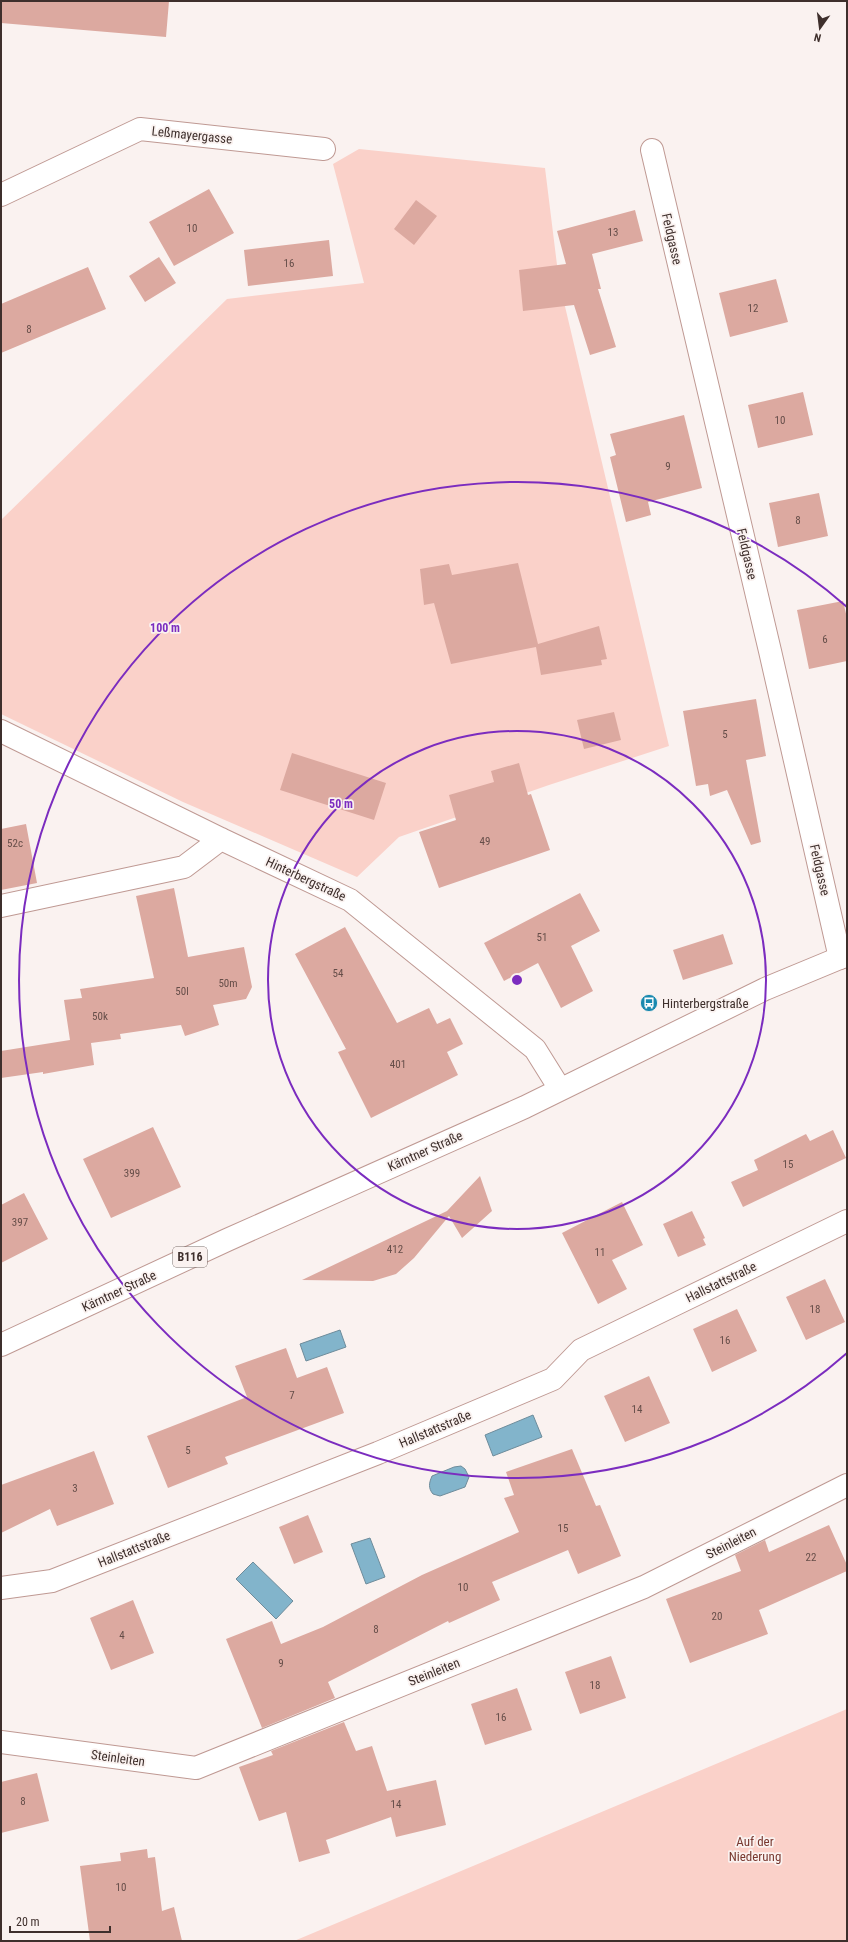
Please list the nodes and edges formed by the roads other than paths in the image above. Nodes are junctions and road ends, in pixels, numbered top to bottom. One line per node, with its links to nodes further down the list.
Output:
1 (324, 149): 3 (street, Leßmayergasse)
2 (652, 150): 7 (street, Feldgasse)
3 (1, 195)
4 (1, 731): 5 (street, Hinterbergstraße)
5 (221, 840): 6 (street); 8 (street, Hinterbergstraße)
6 (1, 906)
7 (844, 956): 8 (street, Kärntner Straße / B116)
8 (560, 1090): 10 (street, Kärntner Straße / B116)
9 (847, 1221): 12 (street, Hallstattstraße)
10 (1, 1345)
11 (847, 1485): 13 (street, Steinleiten)
12 (1, 1588)
13 (1, 1742)

